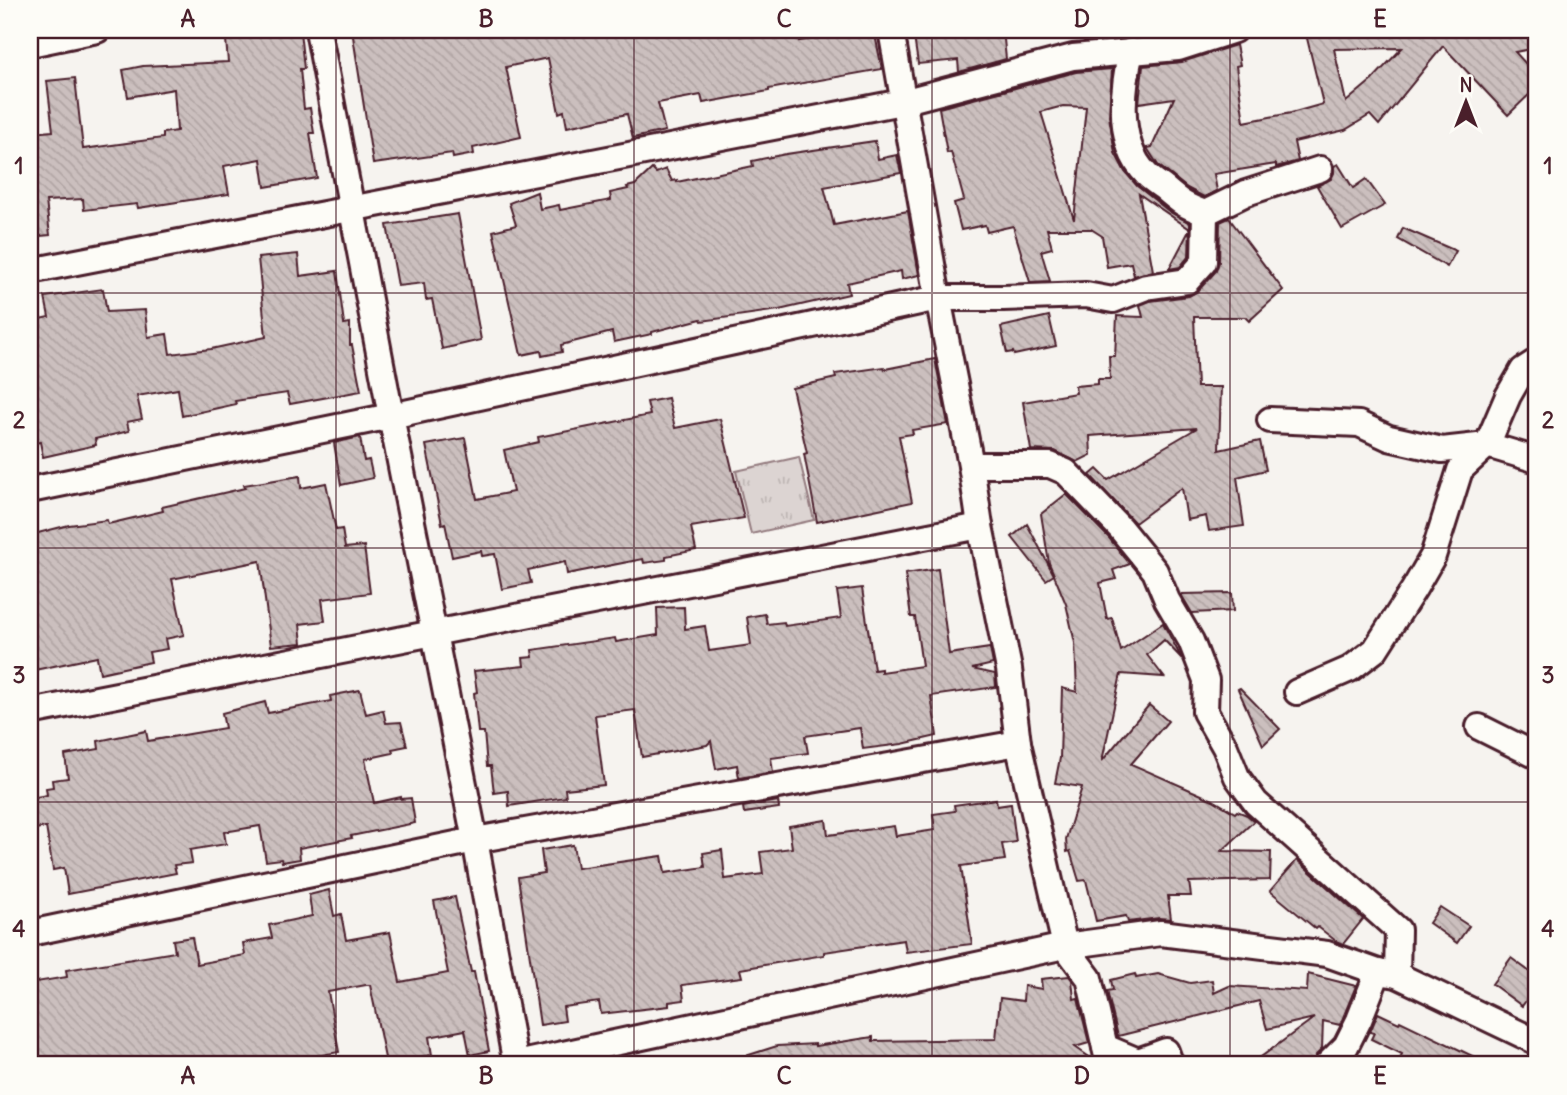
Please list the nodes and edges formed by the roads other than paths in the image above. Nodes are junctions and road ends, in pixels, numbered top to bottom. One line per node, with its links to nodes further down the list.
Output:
1 (97, 30): 5 (street)
2 (318, 30): 9 (street)
3 (891, 30): 7 (street)
4 (1234, 30): 6 (street)
5 (30, 44)
6 (1131, 51): 7 (street); 10 (street)
7 (902, 102): 9 (street); 12 (street)
8 (1320, 169): 10 (street)
9 (352, 208): 11 (street); 14 (street)
10 (1205, 213): 12 (street)
11 (30, 271)
12 (938, 298): 14 (street); 18 (street)
13 (1537, 361): 16 (street)
14 (391, 416): 19 (street); 21 (street)
15 (1270, 420): 16 (street)
16 (1487, 445): 17 (street); 22 (street)
17 (1537, 460)
18 (971, 465): 20 (street); 30 (street)
19 (30, 490)
20 (980, 526): 21 (street); 25 (street)
21 (435, 631): 23 (street); 27 (street)
22 (1297, 692)
23 (30, 712)
24 (1479, 727): 26 (street)
25 (1018, 743): 27 (street); 29 (street)
26 (1537, 756)
27 (475, 841): 28 (street); 33 (street)
28 (30, 933)
29 (1065, 946): 30 (street); 32 (street); 33 (street)
30 (1388, 974): 31 (street); 35 (street)
31 (1537, 1042)
32 (1107, 1056): 34 (street)
33 (515, 1065)
34 (1171, 1065)
35 (1326, 1065)

